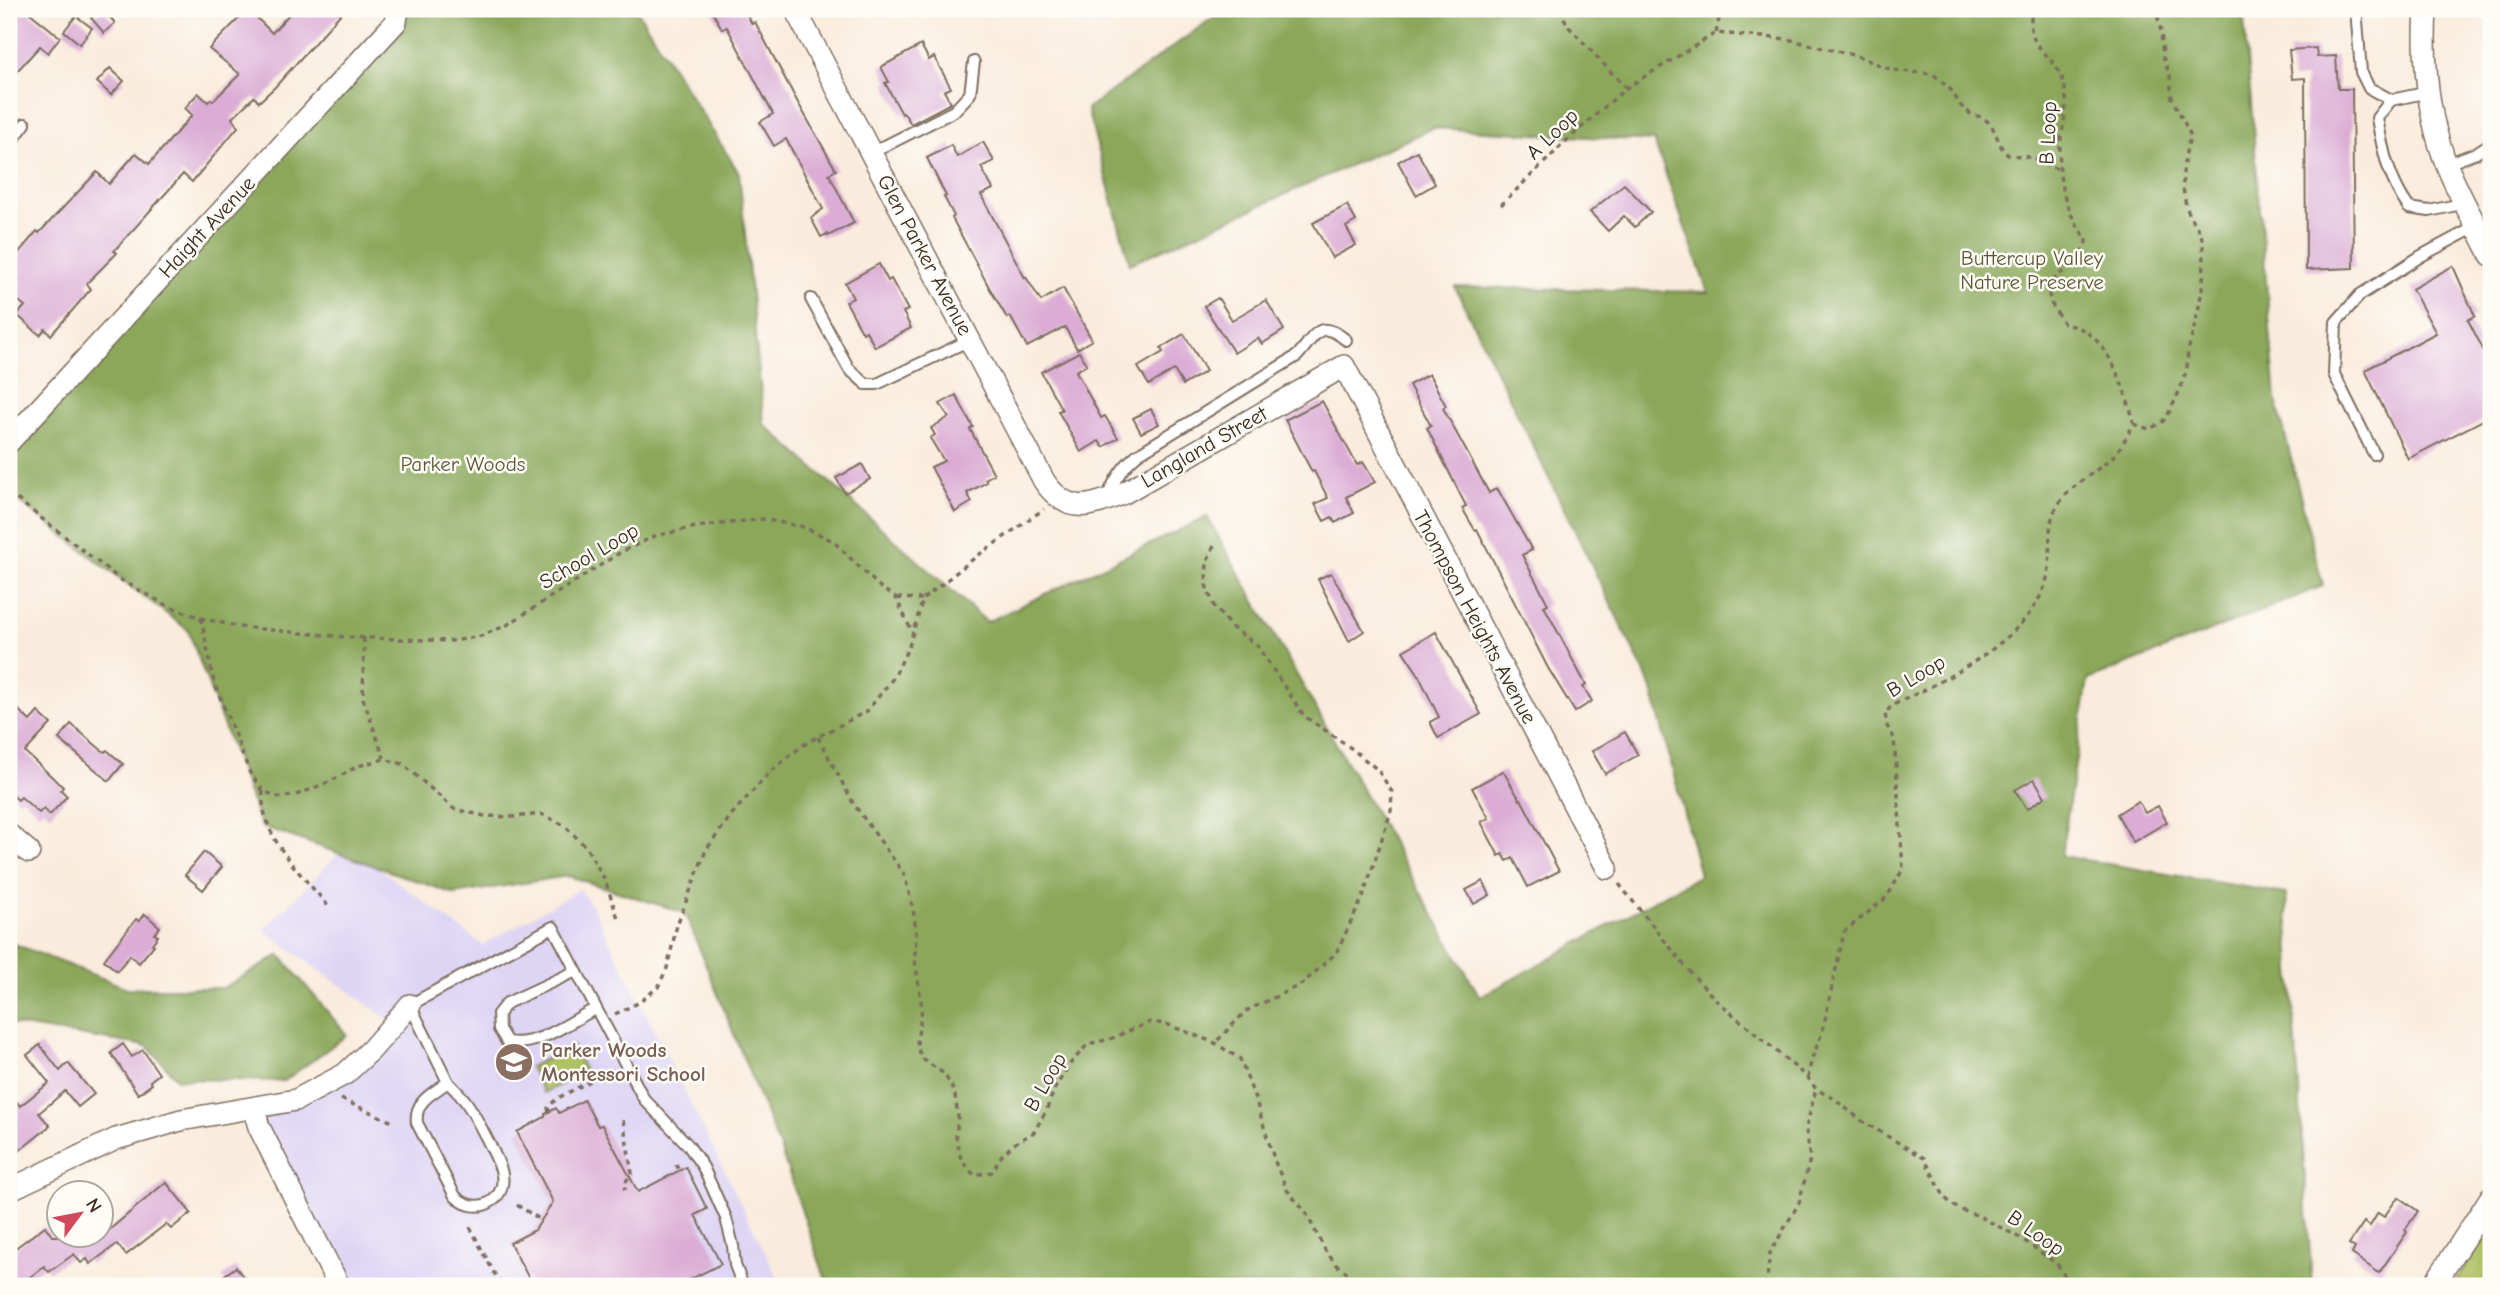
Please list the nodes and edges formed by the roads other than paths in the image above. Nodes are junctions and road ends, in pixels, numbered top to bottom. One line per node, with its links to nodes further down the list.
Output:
1 (398, 9): 20 (street, Haight Avenue)
2 (795, 9): 11 (street, Glen Parker Avenue)
3 (2356, 9): 7 (lane)
4 (2426, 9): 6 (street)
5 (974, 62): 11 (lane)
6 (2429, 92): 7 (lane); 12 (street)
7 (2391, 100): 13 (lane)
8 (25, 124): 10 (lane)
9 (2491, 143): 12 (lane)
10 (9, 145)
11 (871, 153): 17 (street, Glen Parker Avenue)
12 (2447, 164): 13 (street)
13 (2466, 204): 14 (street)
14 (2477, 226): 15 (street); 21 (lane)
15 (2491, 255)
16 (811, 299): 17 (lane)
17 (970, 340): 23 (street, Glen Parker Avenue)
18 (1346, 340): 22 (lane)
19 (1344, 366): 22 (street, Langland Street); 26 (street, Thompson Heights Avenue)
20 (9, 442)
21 (2374, 454)
22 (1106, 501): 23 (street, Langland Street)
23 (1054, 502)
24 (9, 835): 25 (street)
25 (29, 852)
26 (1607, 867)
27 (576, 971): 28 (lane); 29 (lane); 29 (lane)
28 (410, 1006): 30 (lane); 31 (street)
29 (595, 1009): 35 (lane)
30 (448, 1082): 30 (lane)
31 (254, 1109): 32 (street); 34 (street)
32 (9, 1190)
33 (2491, 1197): 36 (street)
34 (339, 1286)
35 (743, 1286)
36 (2433, 1286)

